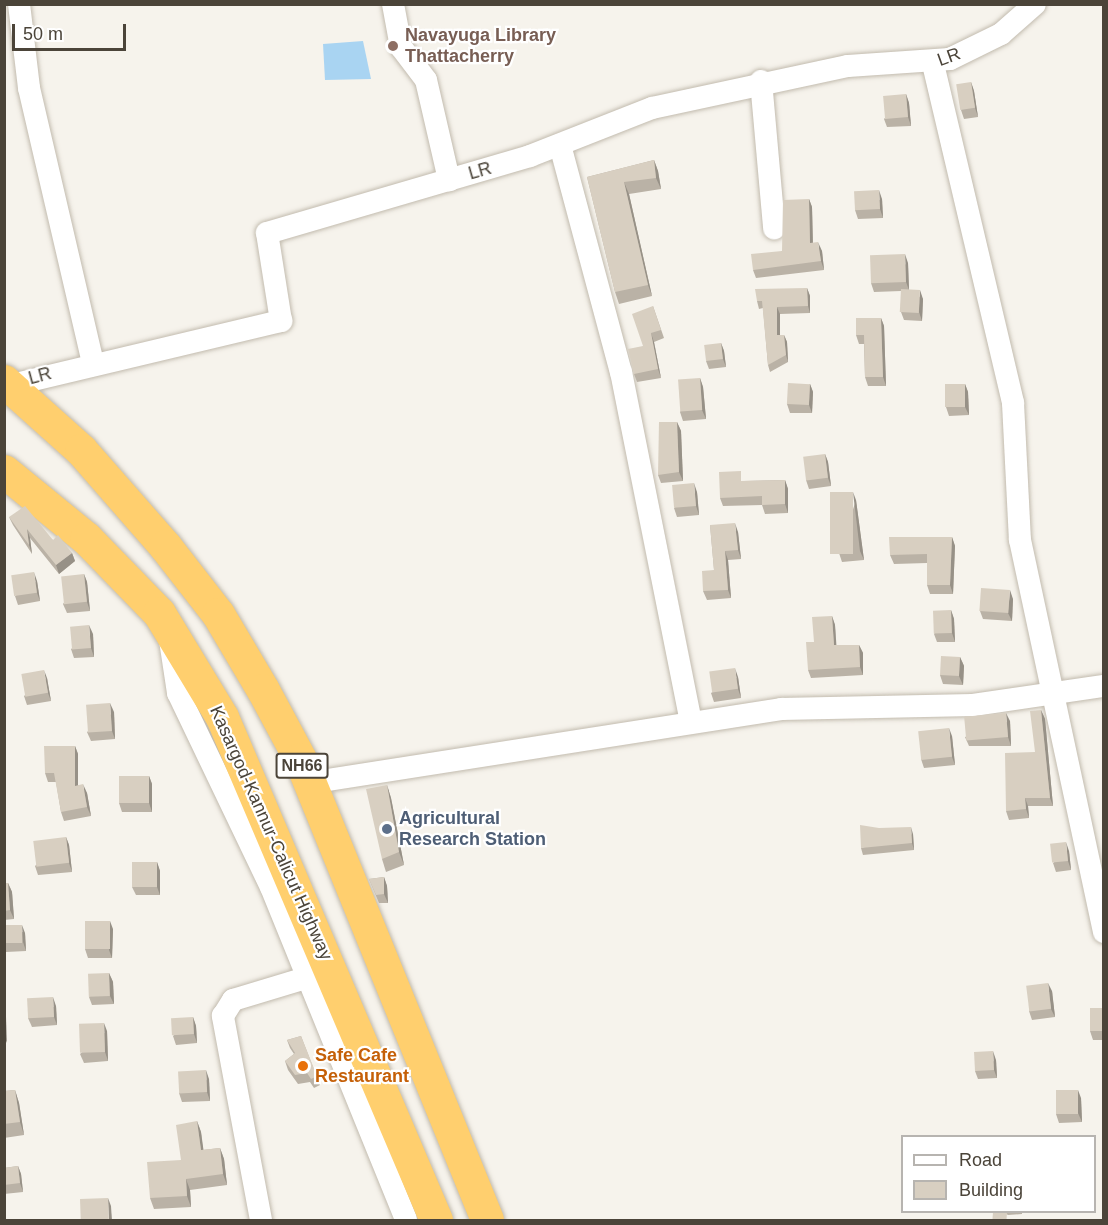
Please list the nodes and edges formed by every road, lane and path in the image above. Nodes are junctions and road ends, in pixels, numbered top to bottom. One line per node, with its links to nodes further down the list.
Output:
1 (19, 4): 9 (street)
2 (393, 4): 7 (street)
3 (1035, 4): 4 (street, LR)
4 (933, 64): 5 (street, LR); 14 (street)
5 (761, 81): 6 (street, LR); 8 (street)
6 (560, 145): 7 (street, LR); 15 (street)
7 (449, 180): 9 (street, LR)
8 (774, 228)
9 (93, 363): 10 (street, LR)
10 (8, 383): 16 (highway, NH66)
11 (4, 471): 12 (highway, Kasargod-Kannur-Calicut Highway / NH66)
12 (168, 628): 18 (street); 21 (highway, Kasargod-Kannur-Calicut Highway / NH66)
13 (1104, 686): 14 (street)
14 (1052, 694): 15 (street); 17 (street)
15 (691, 722): 16 (street)
16 (309, 783): 22 (highway, NH66)
17 (1104, 932)
18 (306, 978): 19 (street); 20 (street)
19 (261, 1221)
20 (406, 1221)
21 (436, 1221)
22 (487, 1221)

